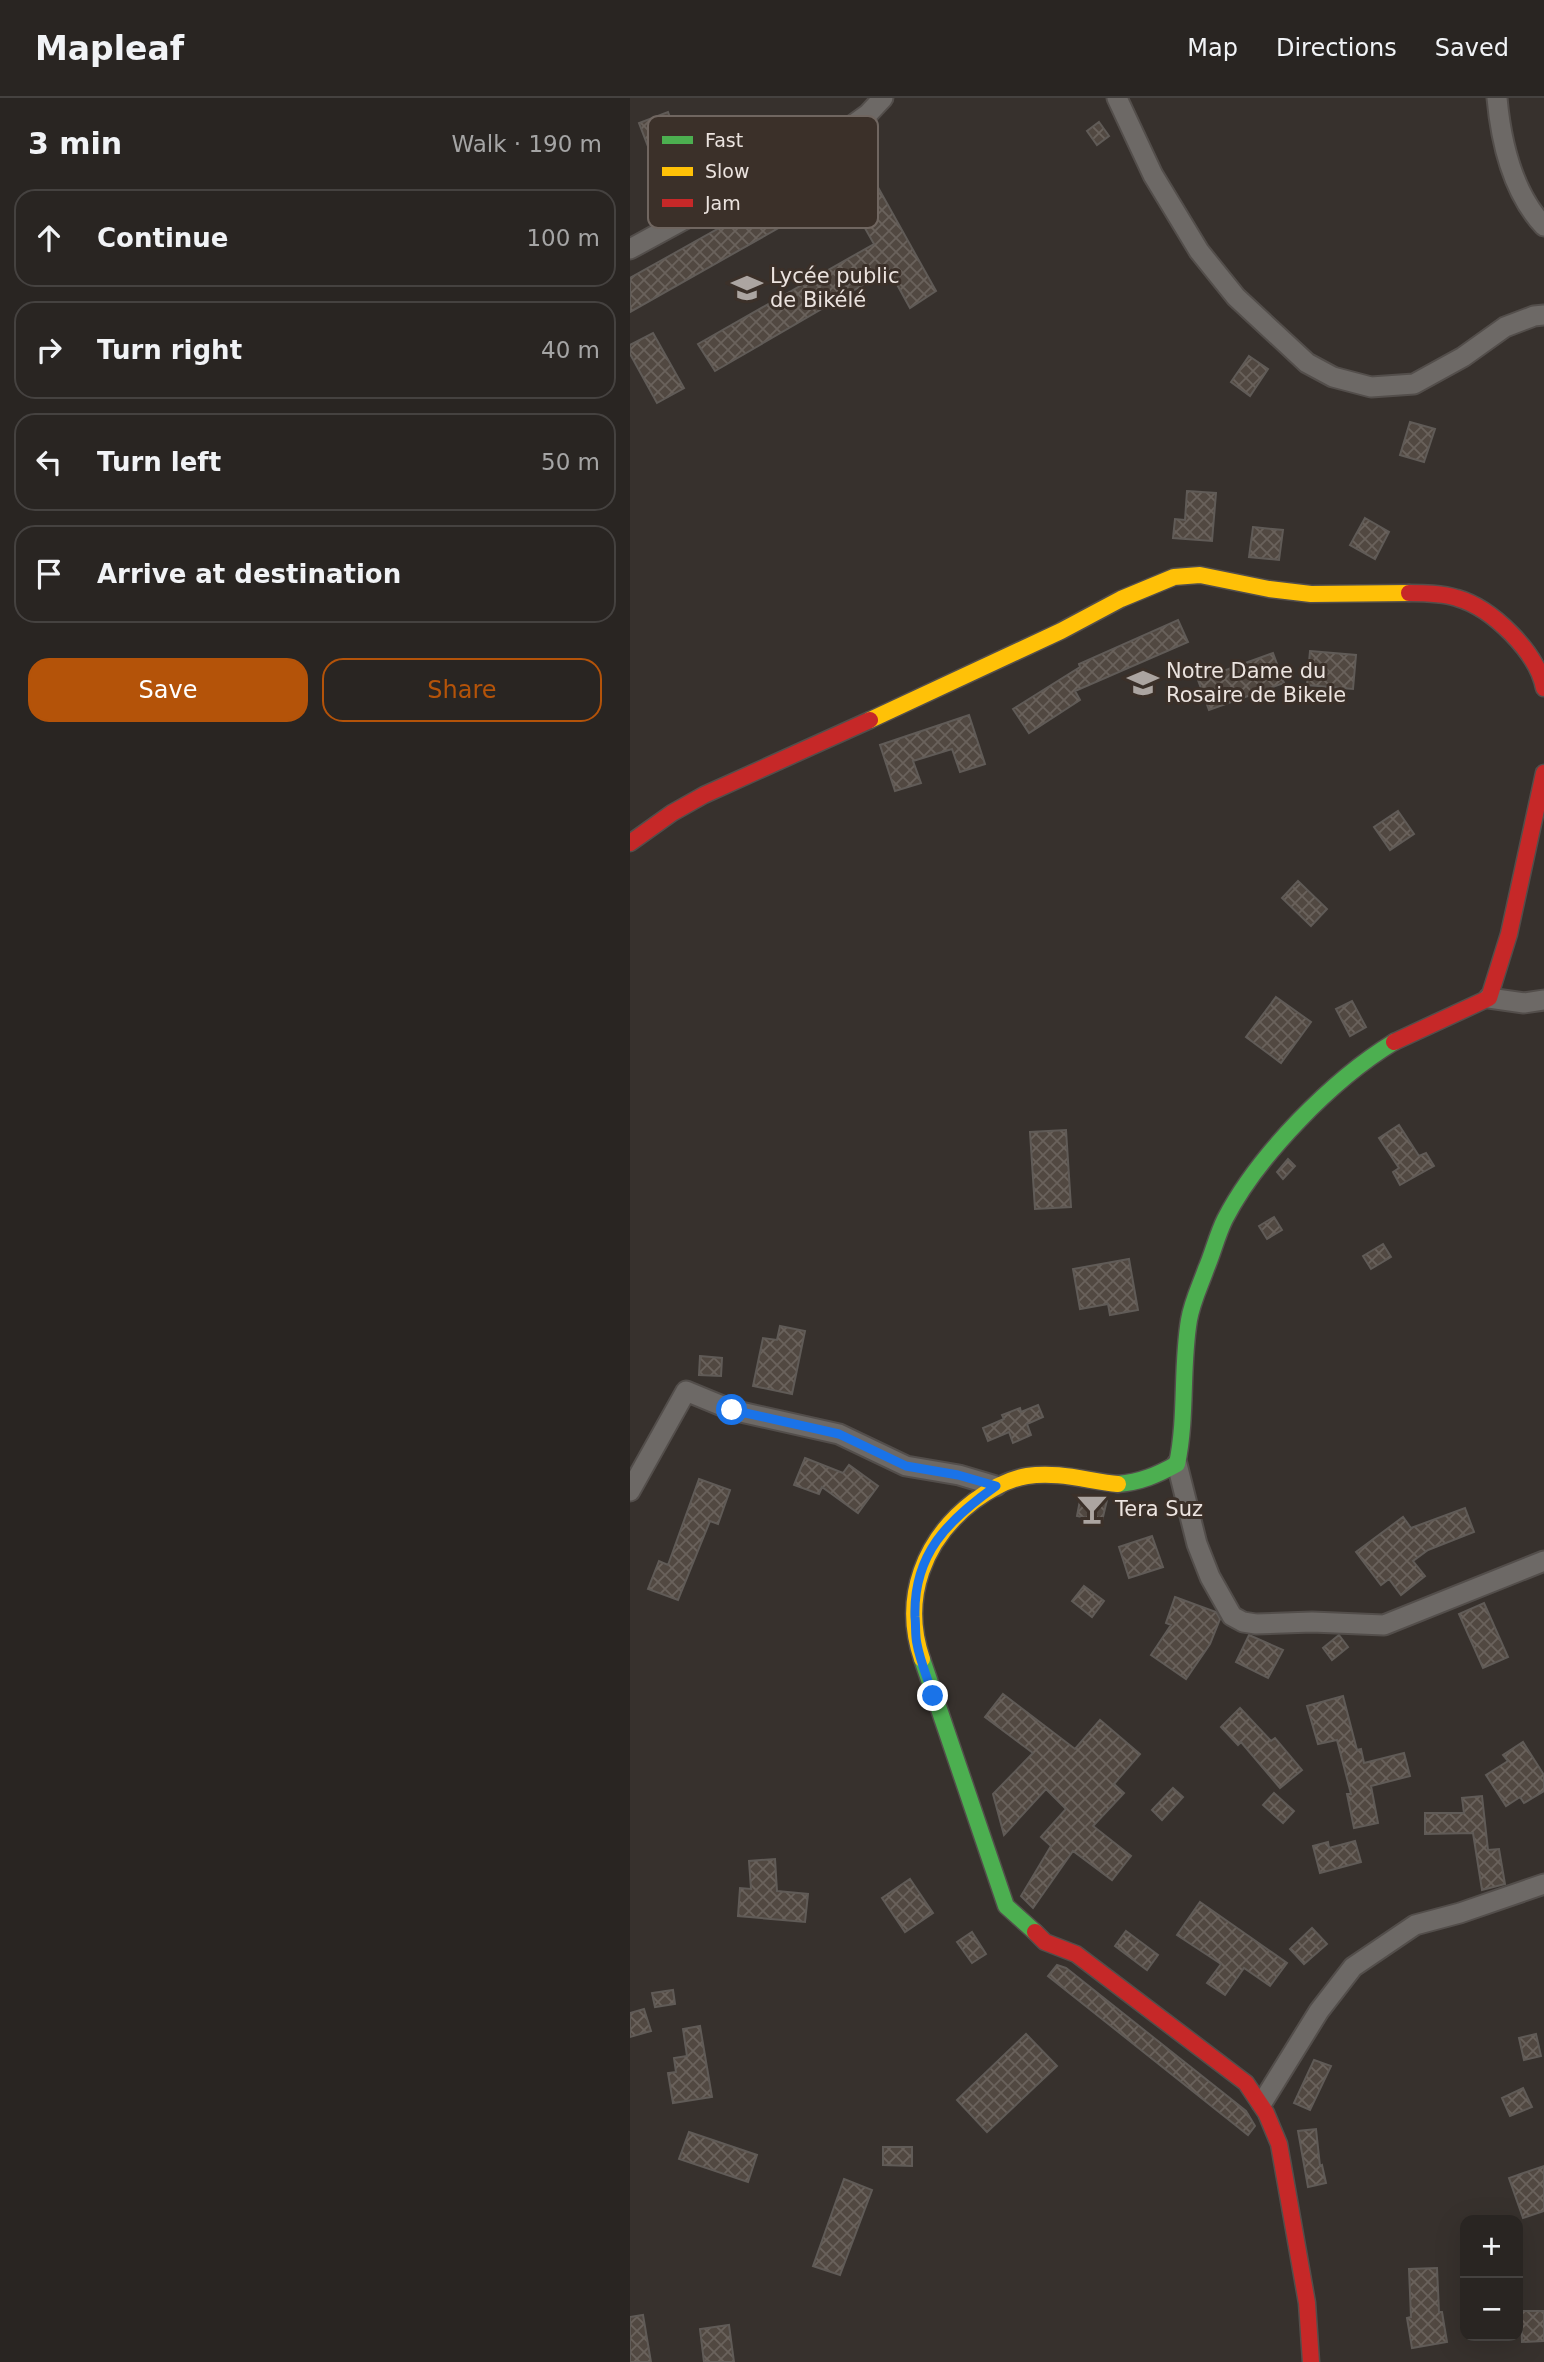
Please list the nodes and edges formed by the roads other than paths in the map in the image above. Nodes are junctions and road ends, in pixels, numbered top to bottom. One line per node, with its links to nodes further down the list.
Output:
1 (883, 98): 4 (street)
2 (1117, 98): 8 (street)
3 (1497, 98): 5 (street)
4 (864, 116)
5 (1544, 226)
6 (668, 228): 7 (street)
7 (630, 249)
8 (1544, 315)
9 (1544, 688): 11 (street)
10 (1544, 773): 12 (street)
11 (630, 843)
12 (1489, 998): 13 (street); 14 (street)
13 (1544, 1000)
14 (1177, 1464): 15 (street); 17 (street)
15 (996, 1486): 16 (street); 19 (street)
16 (630, 1491)
17 (1544, 1561)
18 (1544, 1884): 19 (street)
19 (1262, 2103): 20 (street)
20 (1311, 2362)

